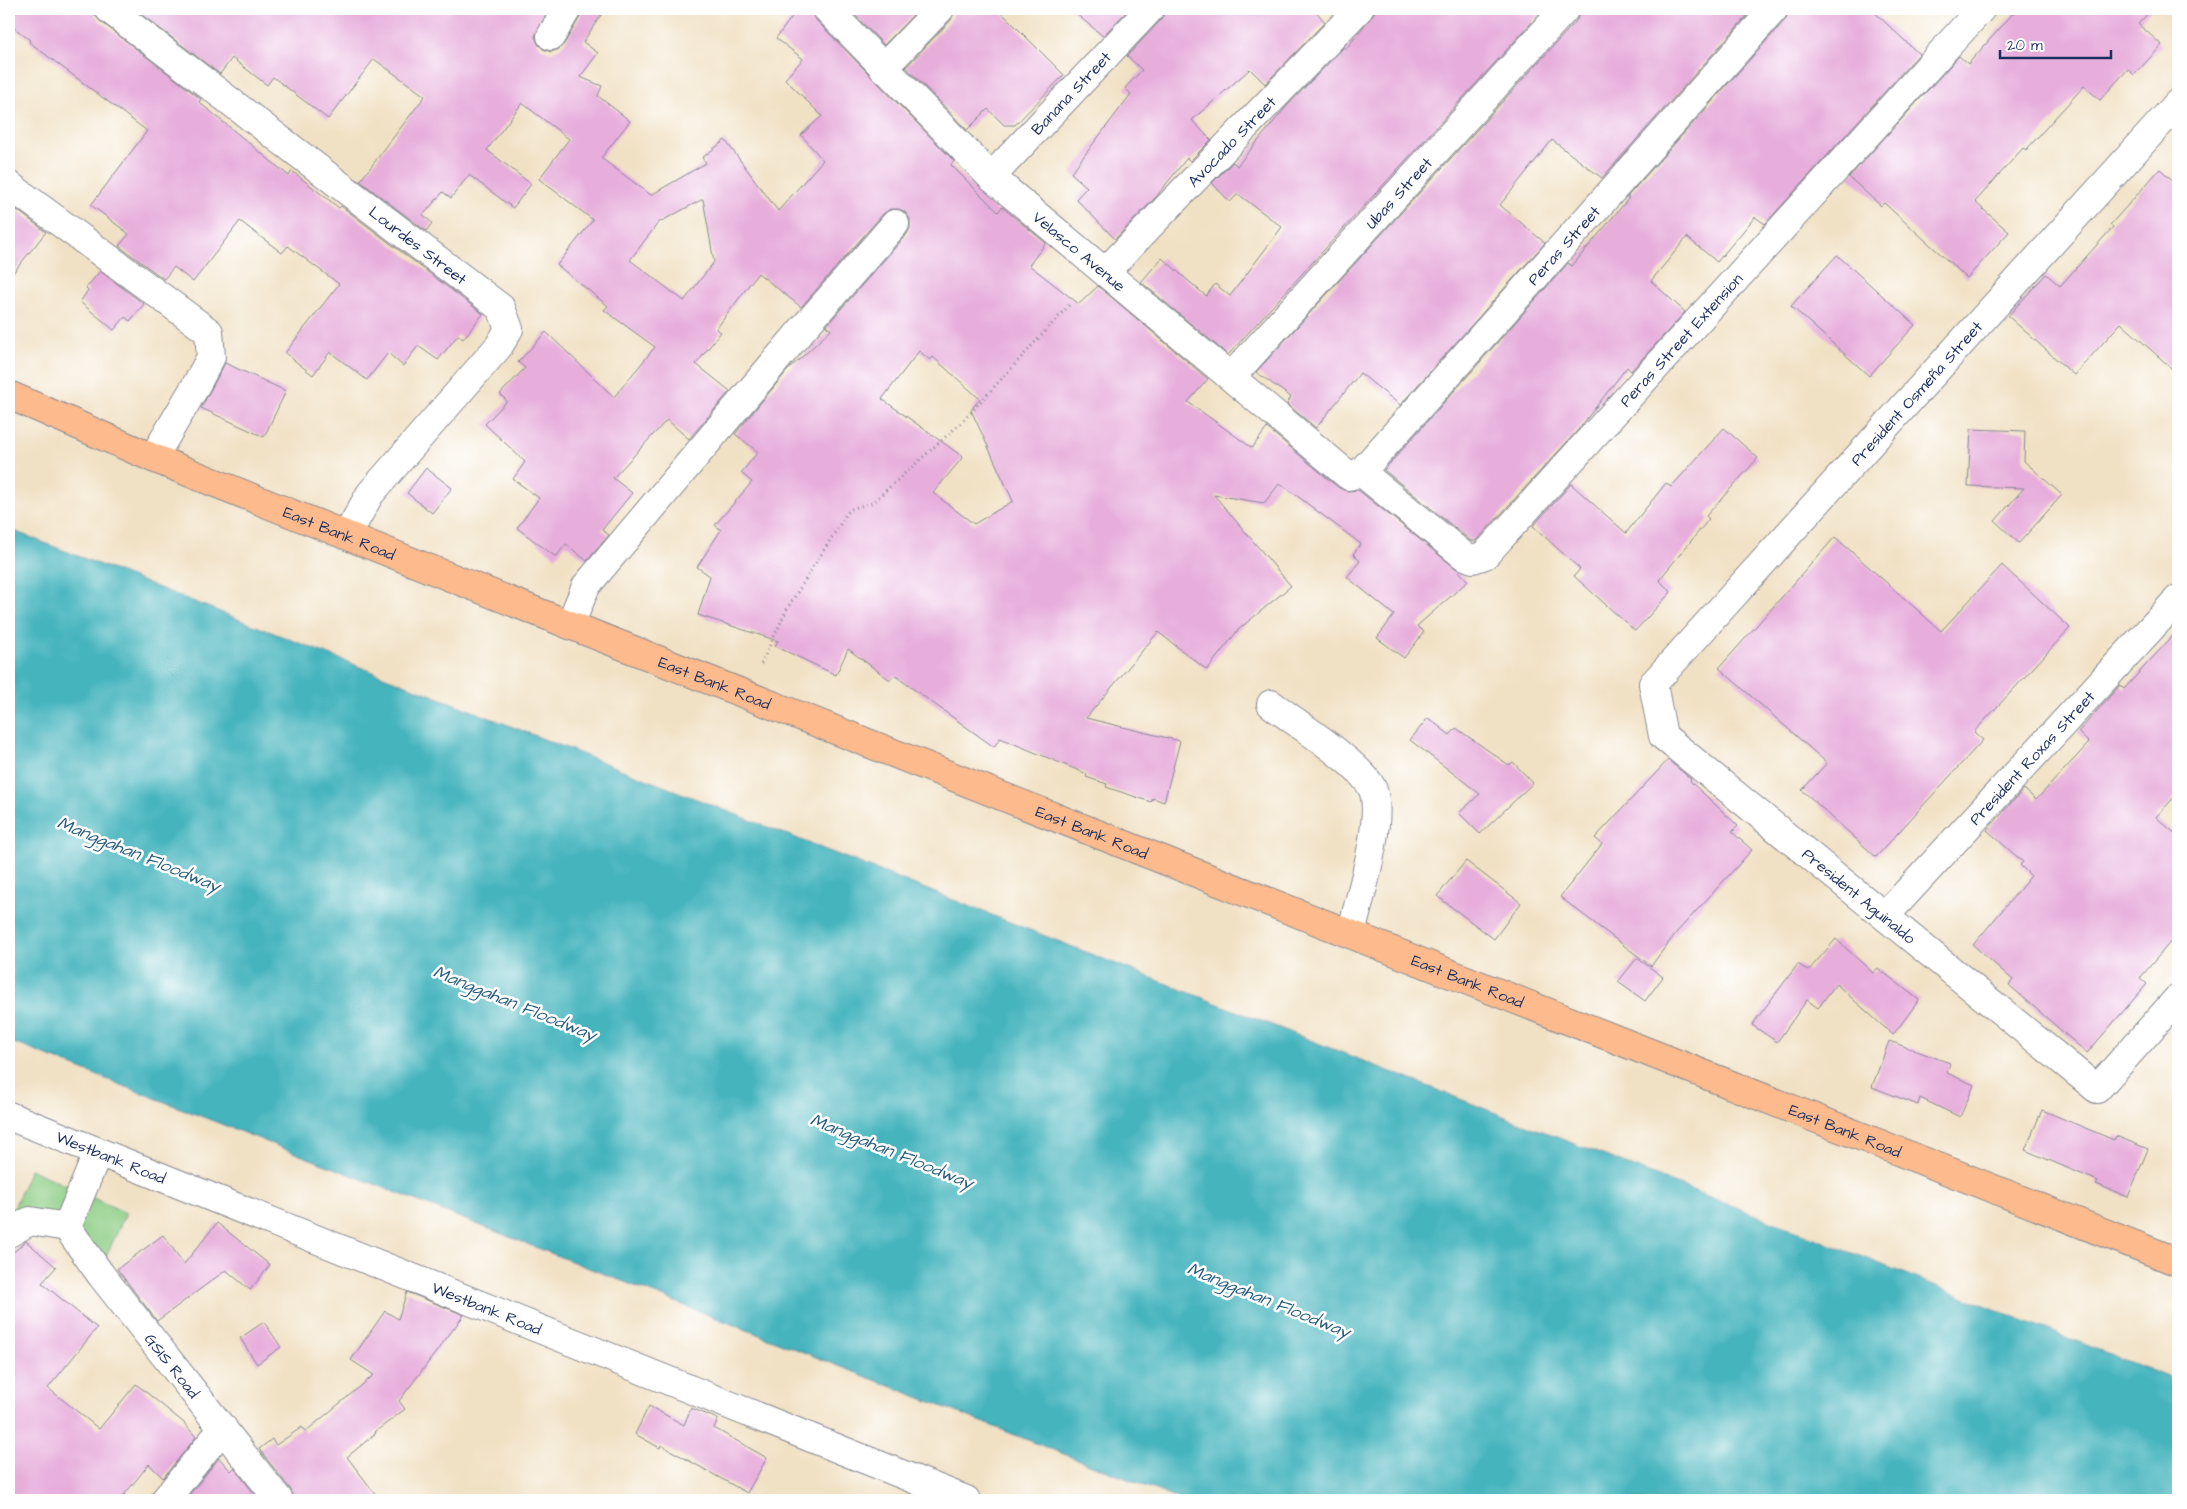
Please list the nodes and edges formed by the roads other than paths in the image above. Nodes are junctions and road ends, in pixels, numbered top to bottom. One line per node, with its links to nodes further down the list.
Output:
1 (109, 9): 21 (street, Lourdes Street)
2 (567, 9): 10 (street)
3 (827, 9): 11 (street, Velasco Avenue)
4 (940, 9): 11 (street)
5 (1150, 9): 13 (street, Banana Street)
6 (1359, 9): 16 (street, Avocado Street)
7 (1565, 9): 17 (street, Ubas Street)
8 (1774, 9): 20 (street, Peras Street)
9 (1981, 9): 20 (street, Peras Street Extension)
10 (551, 36)
11 (883, 68): 13 (street, Velasco Avenue)
12 (2178, 103): 24 (street, President Osmeña Street)
13 (991, 177): 16 (street, Velasco Avenue)
14 (9, 185): 19 (street)
15 (895, 224): 23 (street)
16 (1105, 272): 17 (street, Velasco Avenue)
17 (1231, 377): 20 (street, Velasco Avenue)
18 (9, 394): 19 (main road, East Bank Road)
19 (153, 458): 21 (main road, East Bank Road)
20 (1355, 474)
21 (347, 535): 23 (main road, East Bank Road)
22 (2178, 598): 26 (street, President Roxas Street)
23 (570, 625): 27 (main road, East Bank Road)
24 (1653, 684): 26 (street, President Aguinaldo)
25 (1271, 704): 27 (street)
26 (1886, 916): 28 (street, President Aguinaldo)
27 (1350, 934): 33 (main road, East Bank Road)
28 (2178, 998)
29 (9, 1116): 30 (street, Westbank Road)
30 (98, 1152): 31 (street); 37 (street, Westbank Road)
31 (67, 1228): 32 (street); 34 (street, GSIS Road)
32 (9, 1233)
33 (2178, 1262)
34 (223, 1428): 35 (street); 36 (street, GSIS Road)
35 (165, 1500)
36 (279, 1500)
37 (966, 1500)

